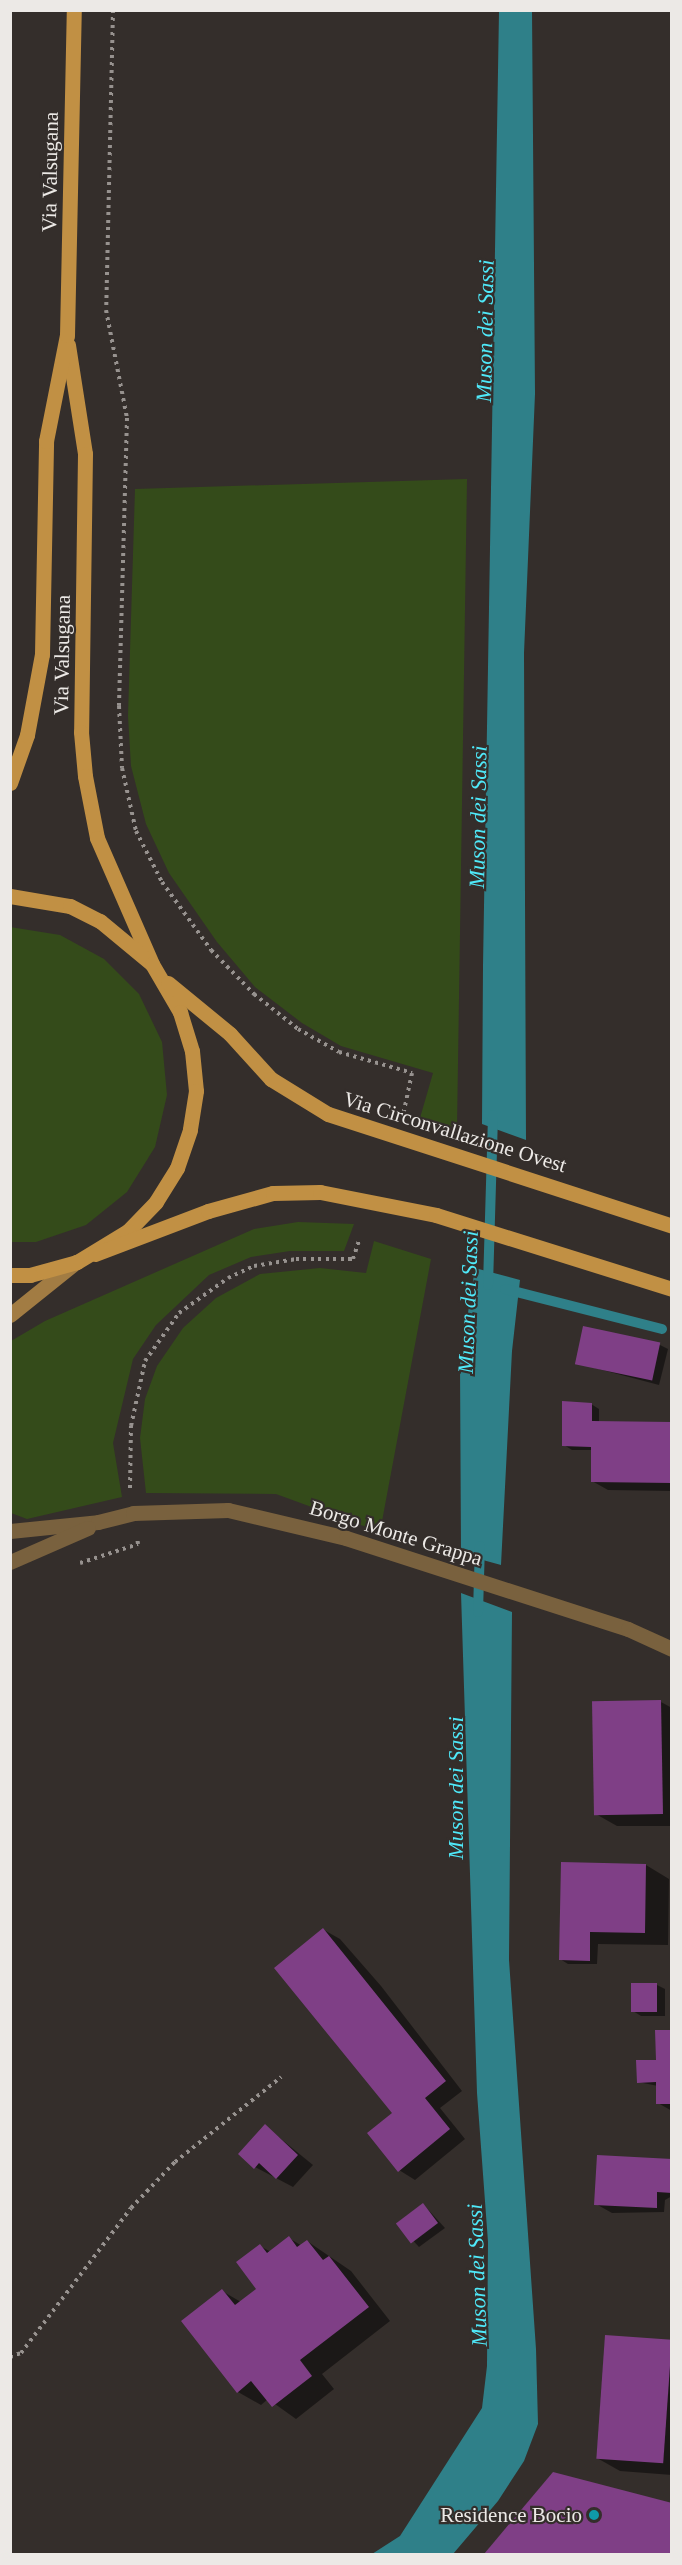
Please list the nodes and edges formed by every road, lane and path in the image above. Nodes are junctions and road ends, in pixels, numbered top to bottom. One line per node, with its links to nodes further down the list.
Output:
1 (74, 10): 3 (main road, Via Valsugana)
2 (113, 10): 8 (path)
3 (67, 335): 4 (main road, Via Valsugana); 6 (main road, Via Valsugana)
4 (10, 783)
5 (10, 896): 6 (main road, Via Circonvallazione Ovest)
6 (152, 964): 7 (main road, Via Circonvallazione Ovest)
7 (161, 977): 9 (main road, Via Circonvallazione Ovest); 11 (main road, Via Circonvallazione Ovest)
8 (404, 1113)
9 (672, 1226)
10 (359, 1240): 16 (path)
11 (95, 1254): 12 (main road, Via Circonvallazione Ovest); 14 (main road, Via Circonvallazione Ovest)
12 (77, 1262): 13 (main road, Via Circonvallazione Ovest); 15 (main road)
13 (10, 1275)
14 (672, 1289)
15 (10, 1315)
16 (130, 1484)
17 (98, 1522): 18 (street); 19 (street); 20 (street, Borgo Monte Grappa)
18 (10, 1531)
19 (10, 1562)
20 (672, 1649)
21 (281, 2077): 22 (path)
22 (10, 2357)

